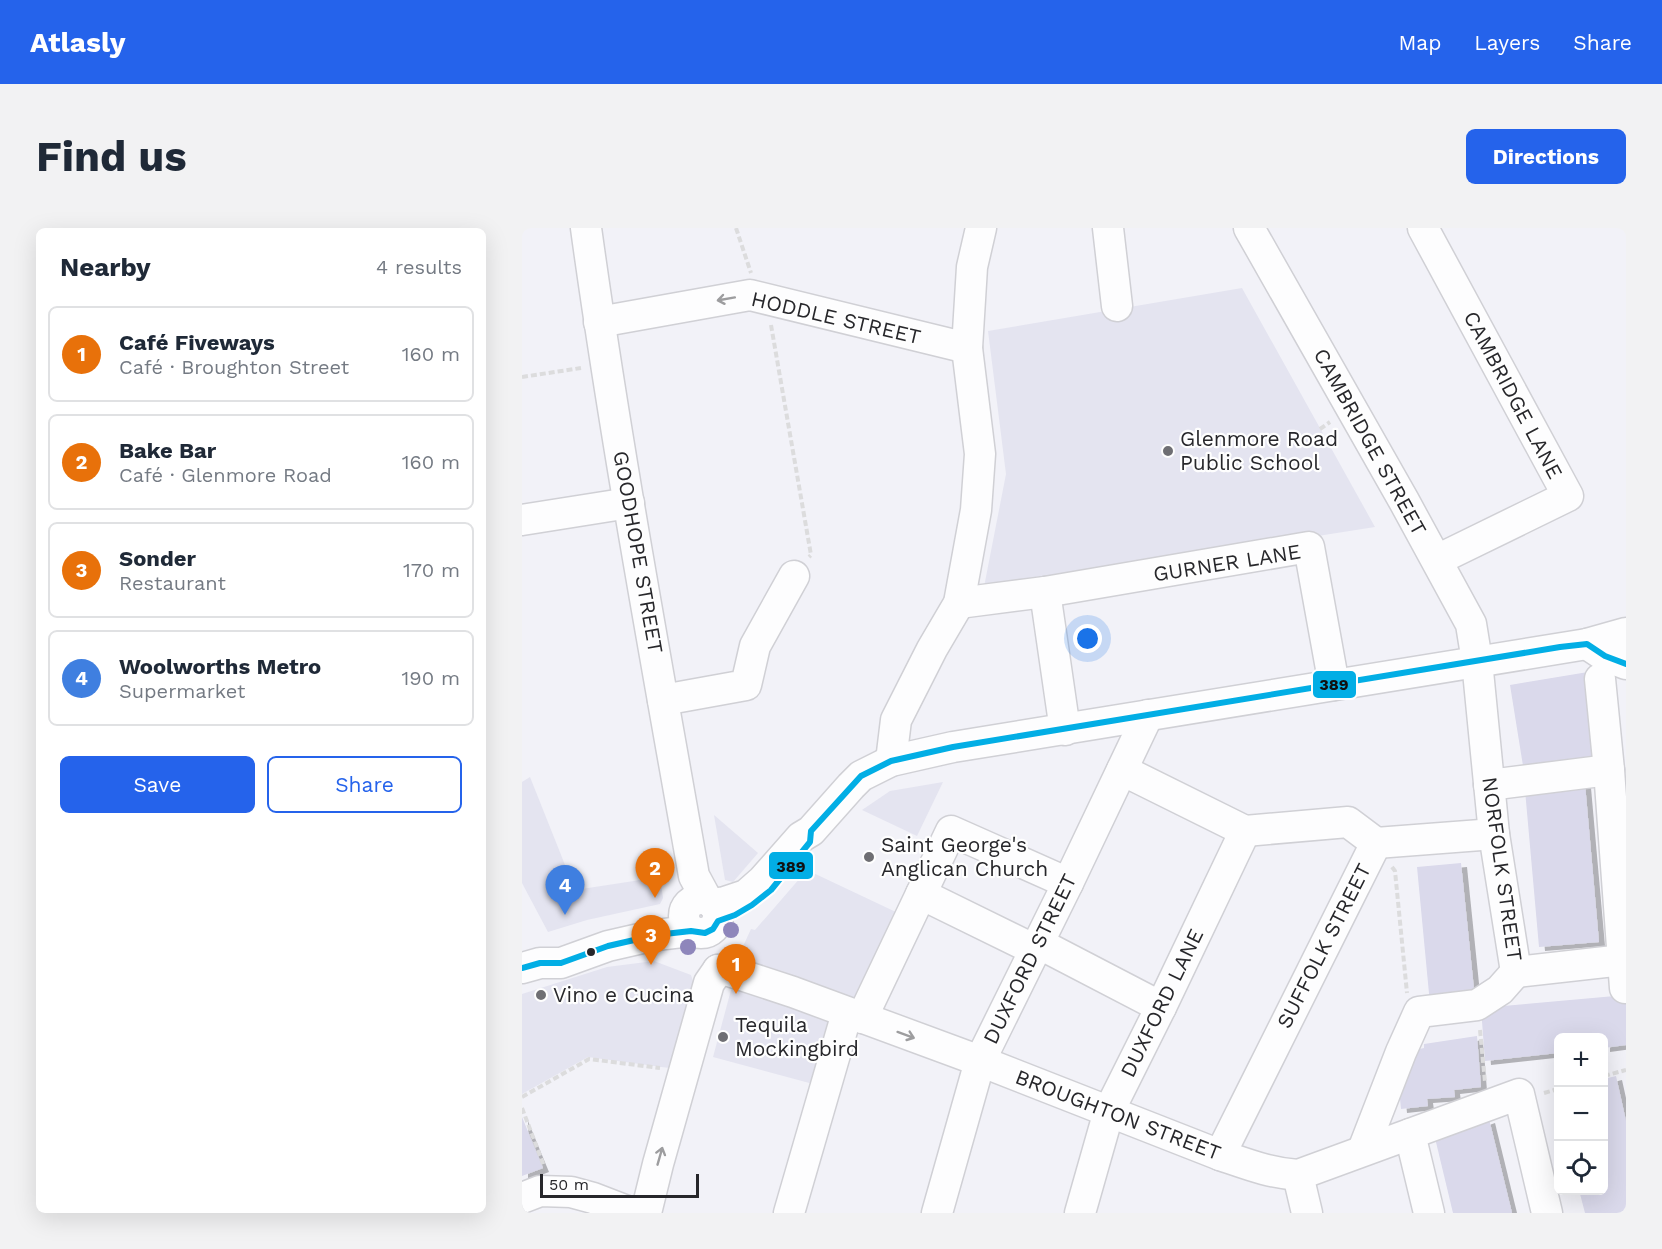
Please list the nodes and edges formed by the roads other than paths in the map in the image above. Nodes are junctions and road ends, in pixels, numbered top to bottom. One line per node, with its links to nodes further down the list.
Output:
1 (586, 228): 7 (street, GOODHOPE STREET)
2 (979, 228): 8 (street)
3 (1108, 228): 6 (street)
4 (1249, 228): 11 (street, CAMBRIDGE STREET)
5 (1423, 228): 11 (street, CAMBRIDGE LANE)
6 (1117, 306)
7 (599, 322): 8 (street, HODDLE STREET, one-way to 7); 9 (street, GOODHOPE STREET)
8 (967, 348): 14 (street)
9 (629, 503): 10 (street); 21 (street, GOODHOPE STREET)
10 (522, 520)
11 (1437, 560): 17 (street, CAMBRIDGE STREET)
12 (802, 566): 21 (street)
13 (1045, 592): 14 (street, GURNER LANE); 20 (street, GURNER LANE); 23 (street)
14 (958, 603): 24 (street)
15 (1623, 637): 16 (street)
16 (1587, 644): 17 (street); 18 (street)
17 (1477, 661): 20 (street); 27 (street, NORFOLK STREET)
18 (1626, 664)
19 (1600, 679): 26 (street)
20 (1334, 685): 22 (street)
21 (663, 700): 33 (street, GOODHOPE STREET)
22 (1148, 716): 23 (street); 25 (street, DUXFORD STREET)
23 (1065, 730): 24 (street)
24 (891, 761): 33 (street)
25 (1122, 770): 28 (street); 31 (street, DUXFORD STREET)
26 (1609, 771): 27 (street); 37 (street)
27 (1489, 785): 29 (street, NORFOLK STREET)
28 (1245, 831): 30 (street); 38 (street, DUXFORD LANE)
29 (1494, 834): 30 (street, SUFFOLK STREET); 36 (street, NORFOLK STREET)
30 (1376, 843): 44 (street, SUFFOLK STREET)
31 (1068, 883): 32 (street); 34 (street, DUXFORD STREET)
32 (921, 894): 34 (street); 39 (street)
33 (703, 921): 35 (street); 39 (street, BROUGHTON STREET); 48 (street, one-way to 33)
34 (1036, 947): 38 (street); 40 (street, DUXFORD STREET)
35 (531, 965)
36 (1516, 972): 37 (street, NORFOLK STREET); 43 (street)
37 (1624, 974)
38 (1161, 1006): 41 (street, DUXFORD LANE)
39 (854, 1016): 40 (street, BROUGHTON STREET, one-way to 40); 49 (street)
40 (980, 1061): 41 (street, BROUGHTON STREET); 50 (street, DUXFORD STREET)
41 (1109, 1111): 44 (street, BROUGHTON STREET); 51 (street, DUXFORD LANE)
42 (1410, 1134): 43 (street, BROUGHTON STREET); 53 (street); 54 (street, BROUGHTON STREET)
43 (1363, 1150): 45 (street, BROUGHTON STREET)
44 (1220, 1155): 45 (street, BROUGHTON STREET)
45 (1298, 1174): 52 (street)
46 (522, 1198): 47 (street)
47 (632, 1213)
48 (646, 1213)
49 (789, 1213)
50 (938, 1213)
51 (1080, 1213)
52 (1307, 1213)
53 (1429, 1213)
54 (1547, 1213)

